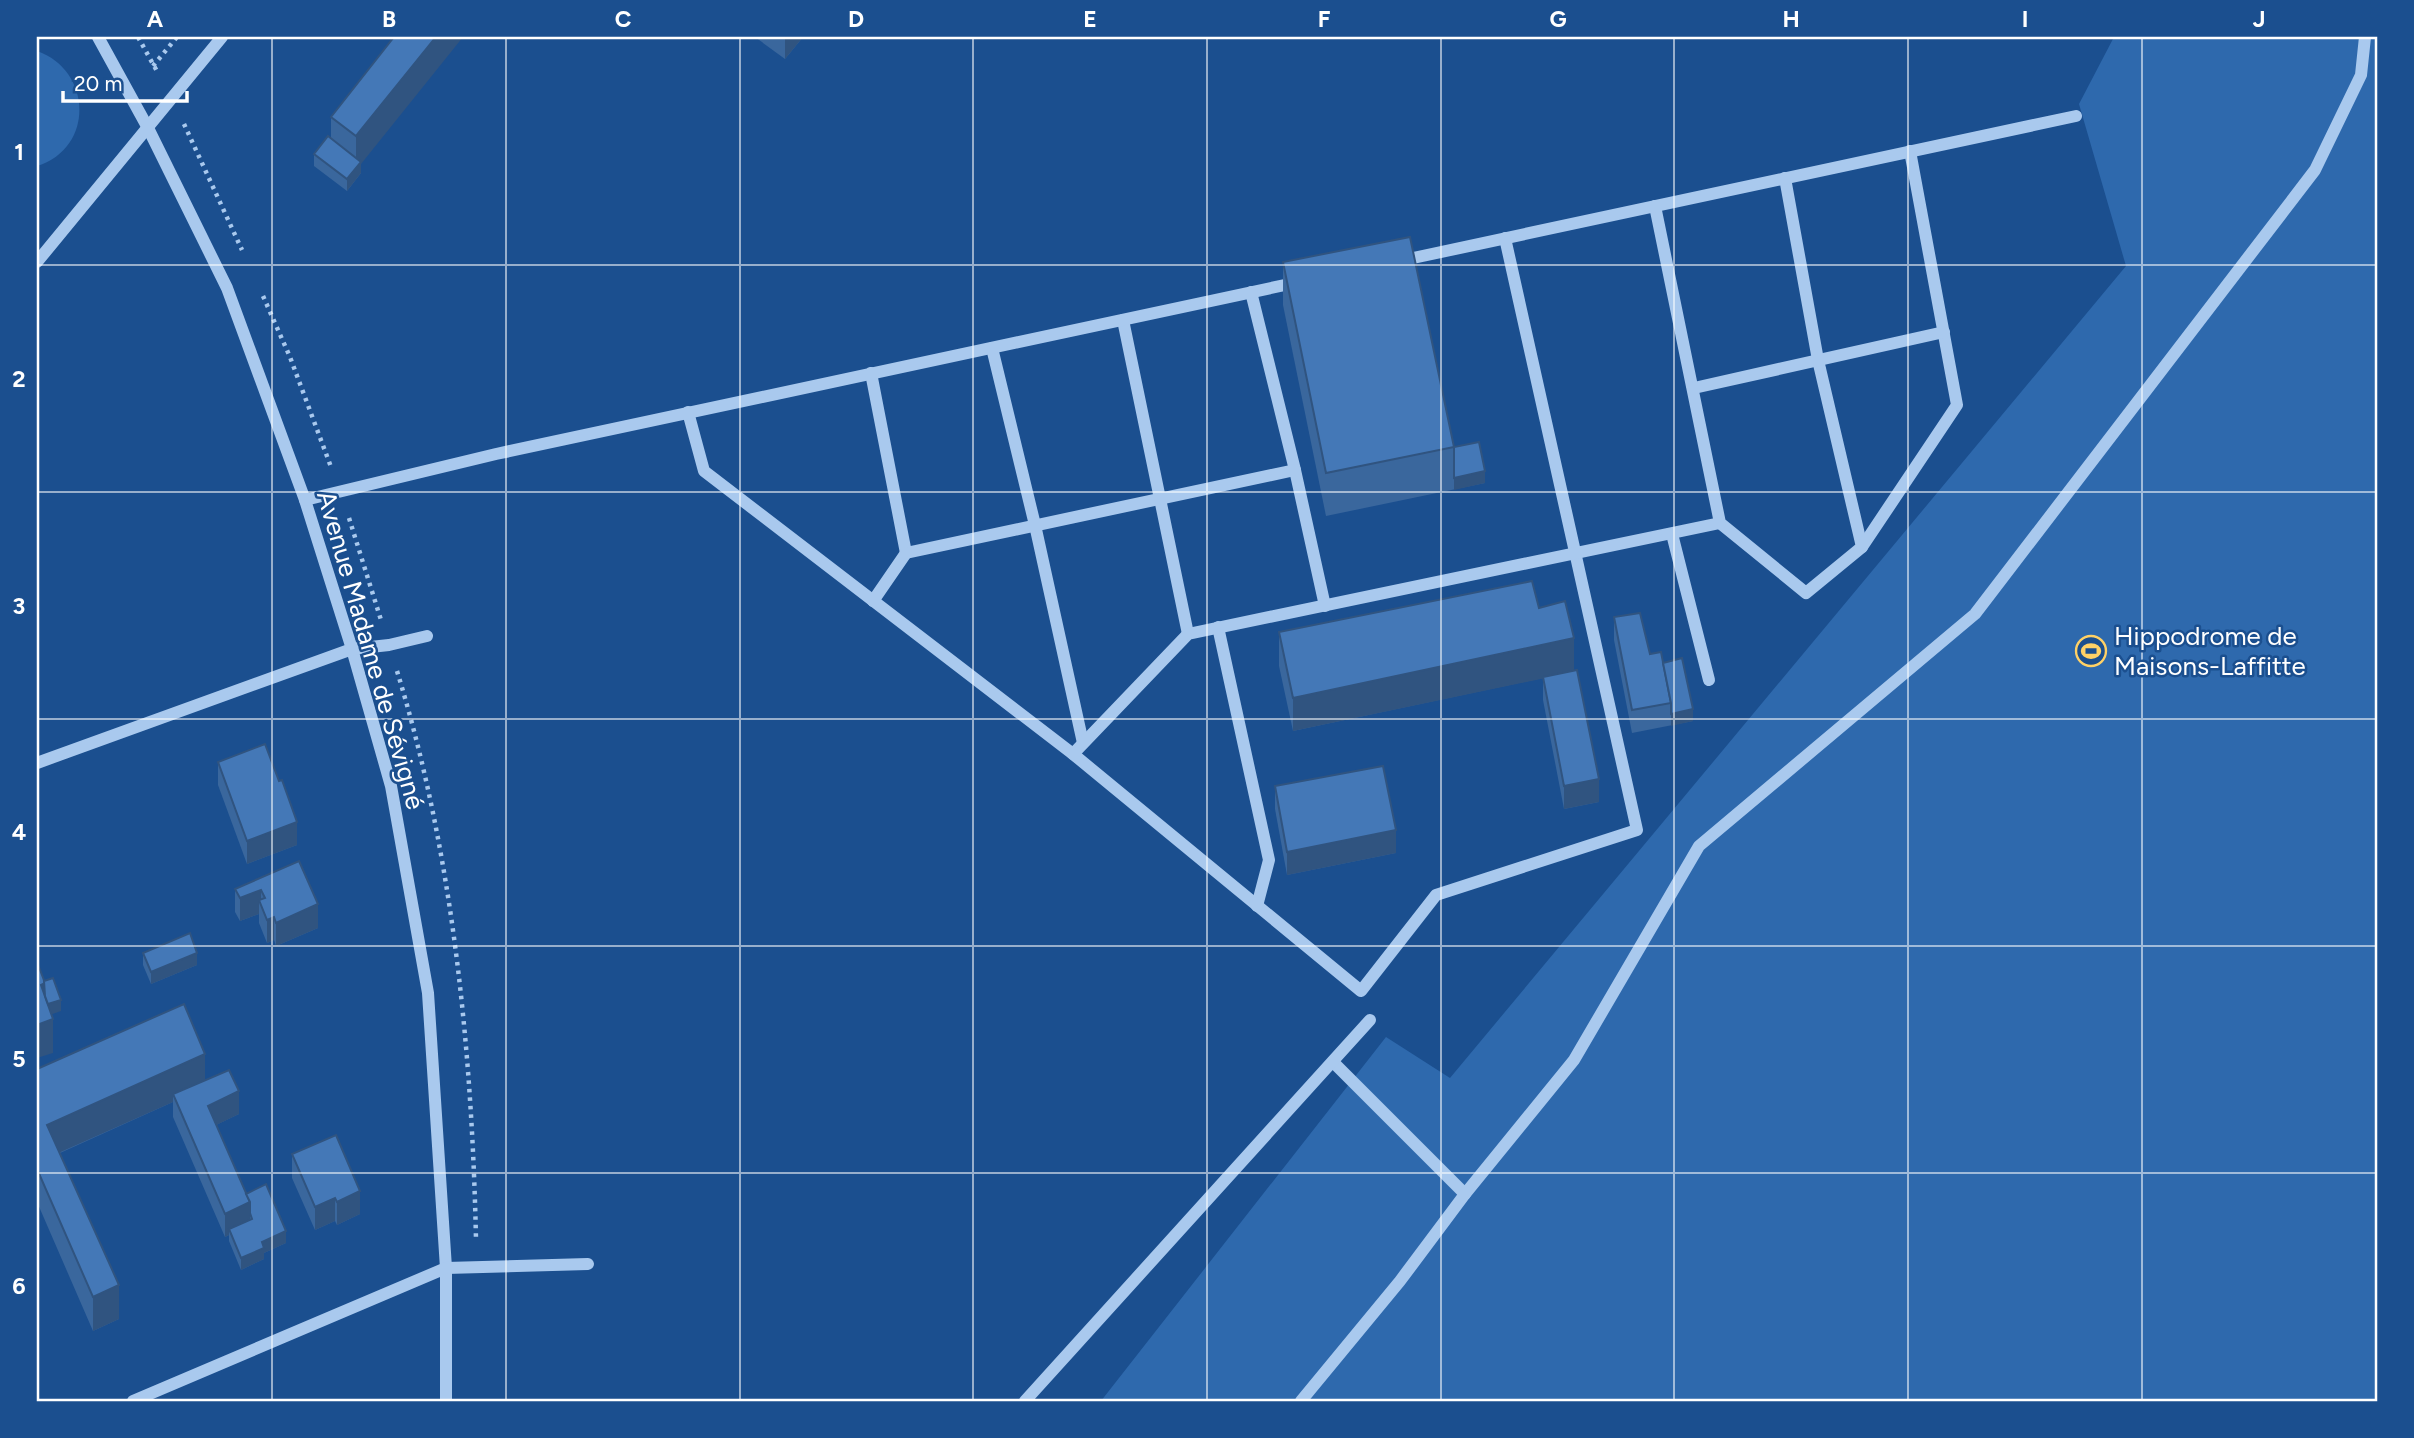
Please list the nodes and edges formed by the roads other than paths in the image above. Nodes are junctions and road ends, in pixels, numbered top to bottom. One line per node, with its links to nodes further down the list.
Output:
1 (98, 37): 5 (street, Avenue Madame de Sévigné)
2 (222, 37): 5 (street)
3 (2365, 37): 43 (street)
4 (2076, 116): 6 (street)
5 (148, 128): 10 (street); 23 (street, Avenue Madame de Sévigné)
6 (1910, 151): 7 (street); 15 (street)
7 (1785, 178): 8 (street); 17 (street)
8 (1655, 206): 9 (street); 19 (street)
9 (1505, 238): 11 (street); 29 (street)
10 (37, 262)
11 (1385, 264)
12 (1318, 278): 13 (street)
13 (1251, 292): 14 (street); 21 (street)
14 (1123, 320): 16 (street); 22 (street)
15 (1944, 332): 17 (street); 27 (street)
16 (992, 348): 18 (street); 25 (street)
17 (1818, 360): 19 (street); 27 (street)
18 (871, 373): 20 (street); 28 (street)
19 (1694, 388): 24 (street)
20 (688, 412): 23 (street); 30 (street)
21 (1295, 470): 22 (street); 31 (street)
22 (1161, 498): 25 (street); 33 (street)
23 (305, 500): 35 (street, Avenue Madame de Sévigné)
24 (1720, 523): 26 (street); 27 (street)
25 (1035, 525): 28 (street); 37 (street)
26 (1672, 534): 29 (street); 36 (street)
27 (1863, 547)
28 (906, 552): 30 (street)
29 (1576, 555): 31 (street); 40 (street)
30 (873, 601): 38 (street)
31 (1325, 606): 32 (street)
32 (1218, 627): 33 (street); 40 (street)
33 (1188, 634): 37 (street)
34 (428, 636): 35 (street)
35 (352, 649): 39 (street); 45 (street, Avenue Madame de Sévigné)
36 (1709, 680)
37 (1083, 743): 38 (street)
38 (1073, 754): 40 (street)
39 (37, 763)
40 (1257, 905)
41 (1370, 1020): 42 (street)
42 (1333, 1062): 43 (street); 48 (street)
43 (1465, 1194): 49 (street)
44 (588, 1264): 45 (street)
45 (446, 1268): 46 (street); 47 (street, Avenue Madame de Sévigné)
46 (133, 1401)
47 (446, 1401)
48 (1025, 1401)
49 (1301, 1401)

